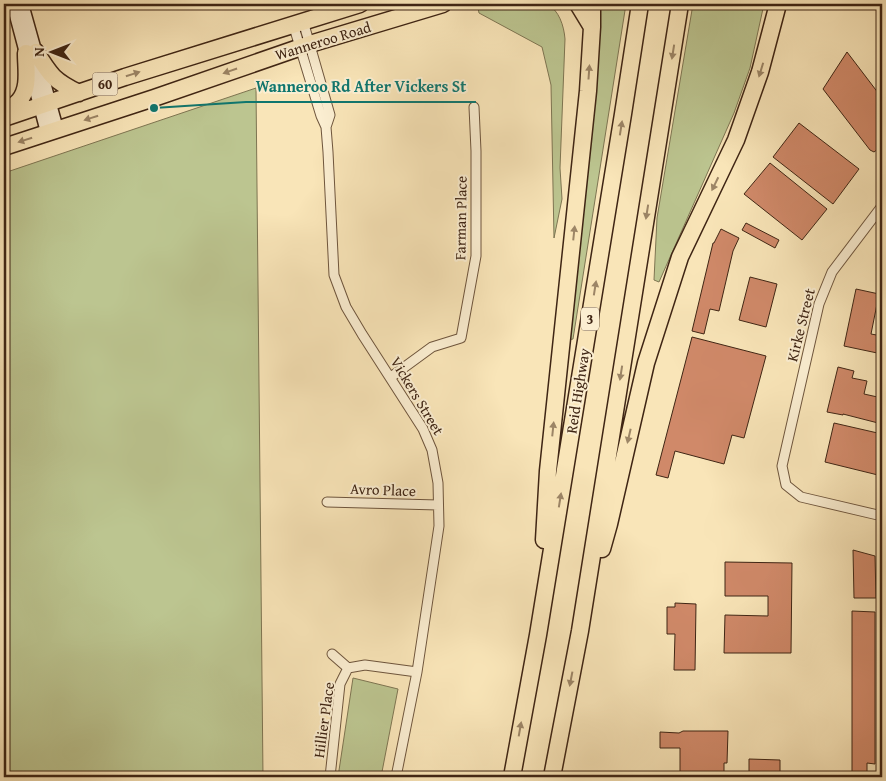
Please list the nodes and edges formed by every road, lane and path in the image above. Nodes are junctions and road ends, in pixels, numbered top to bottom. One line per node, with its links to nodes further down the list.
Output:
1 (13, 4): 13 (street)
2 (22, 4): 13 (street)
3 (360, 4): 10 (highway, Wanneroo Road / 60)
4 (443, 4): 12 (highway, Wanneroo Road / 60)
5 (578, 4): 11 (highway)
6 (592, 4): 11 (highway)
7 (640, 4): 26 (highway, Reid Highway / 3, one-way to 7)
8 (680, 4): 25 (highway, one-way to 25)
9 (777, 4): 25 (highway, one-way to 25)
10 (298, 22): 12 (street, Vickers Street); 14 (highway, Wanneroo Road / 60, one-way to 10)
11 (592, 27): 26 (highway, one-way to 11)
12 (305, 45): 18 (highway, Wanneroo Road / 60, one-way to 18); 21 (street, Vickers Street)
13 (31, 53): 14 (highway); 15 (street); 17 (highway)
14 (79, 93): 15 (highway, Wanneroo Road / 60)
15 (45, 104): 17 (highway, Wanneroo Road / 60); 18 (street)
16 (474, 107): 21 (street, Farman Place)
17 (4, 116)
18 (52, 131): 19 (highway, Wanneroo Road / 60, one-way to 19)
19 (4, 147)
20 (882, 206): 24 (street, Kirke Street)
21 (391, 377): 23 (street, Vickers Street)
22 (328, 502): 23 (street, Avro Place)
23 (438, 505): 29 (street, Vickers Street)
24 (882, 516)
25 (580, 631): 33 (highway, one-way to 33)
26 (538, 635): 32 (highway, Reid Highway / 3, one-way to 26)
27 (332, 654): 28 (street, Hillier Place)
28 (348, 668): 29 (street, Hillier Place); 30 (street, Hillier Place)
29 (417, 672): 31 (street, Vickers Street)
30 (330, 777)
31 (396, 777)
32 (512, 777)
33 (552, 777)

